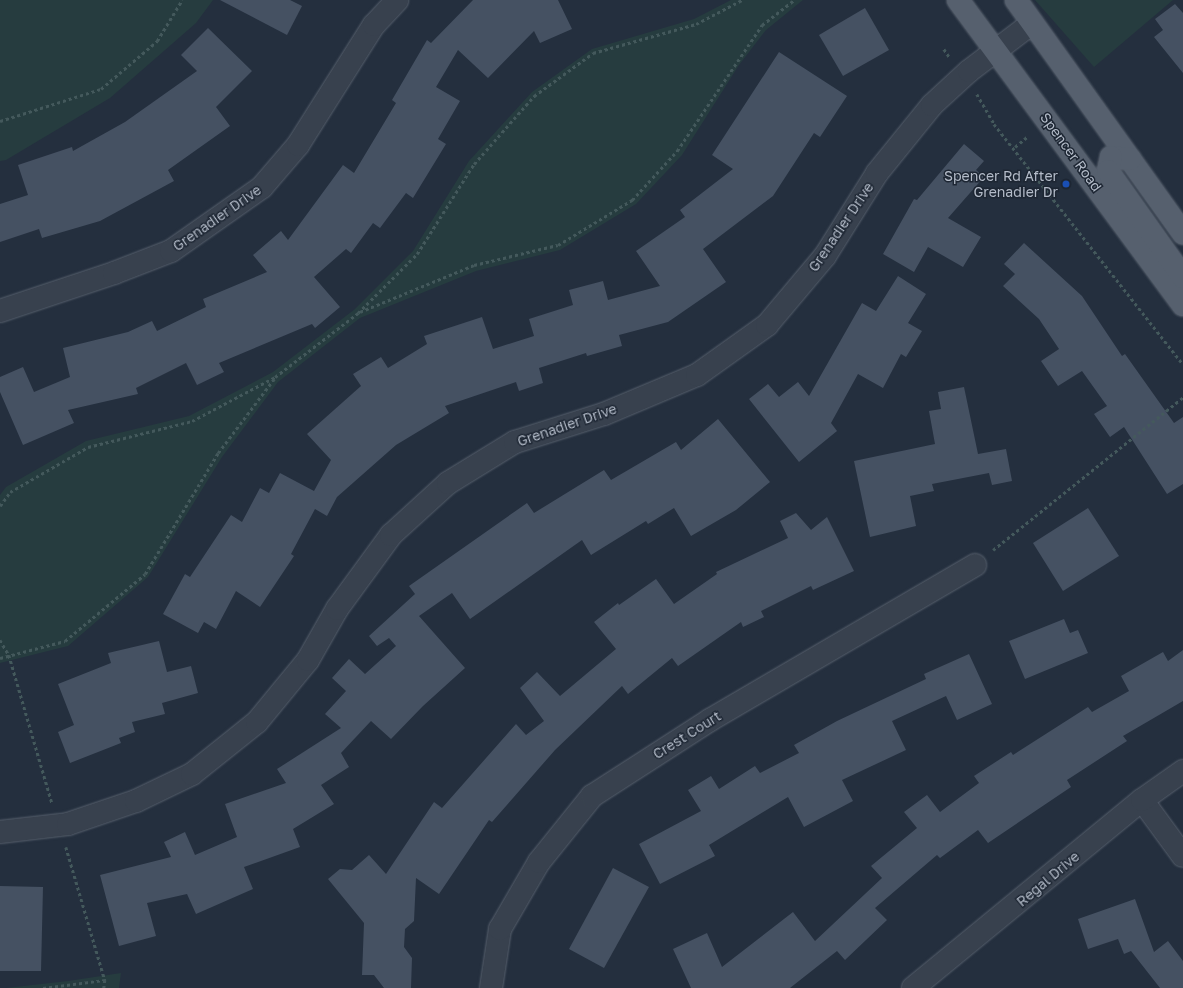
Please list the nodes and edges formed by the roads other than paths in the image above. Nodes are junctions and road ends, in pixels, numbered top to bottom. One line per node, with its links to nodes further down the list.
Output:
1 (397, 0): 10 (street, Grenadier Drive)
2 (958, 0): 5 (main road, Spencer Road)
3 (1016, 0): 4 (main road)
4 (1032, 23): 5 (street, Grenadier Drive); 6 (main road)
5 (994, 50): 9 (main road, Spencer Road); 14 (street, Grenadier Drive)
6 (1130, 159): 7 (main road); 8 (main road)
7 (1183, 234)
8 (1183, 277)
9 (1183, 305)
10 (0, 311)
11 (975, 565): 16 (street, Crest Court)
12 (1183, 771): 13 (street, Regal Drive)
13 (1142, 800): 15 (street); 17 (street, Regal Drive)
14 (0, 832)
15 (1183, 856)
16 (491, 988)
17 (913, 988)

